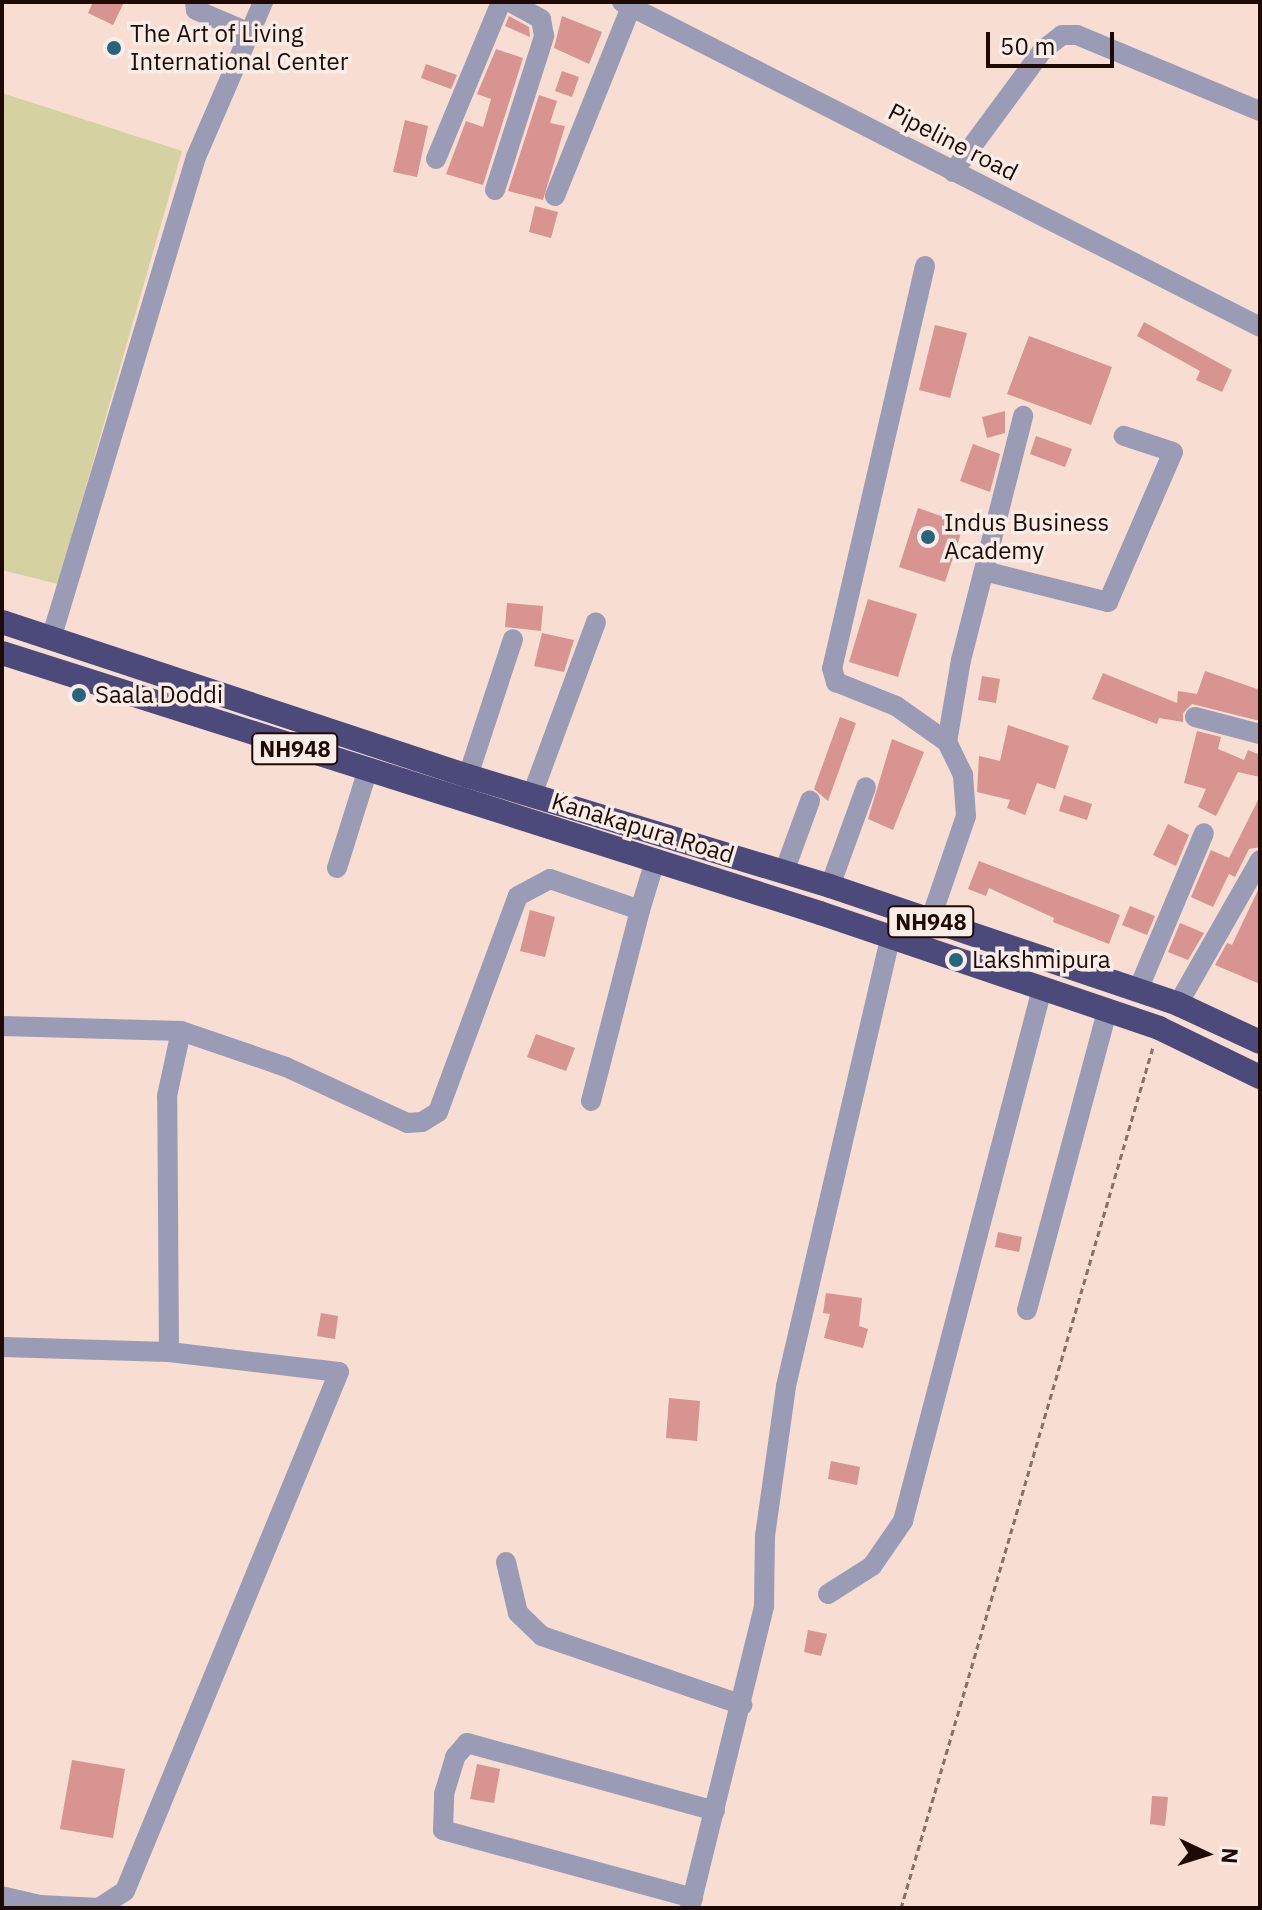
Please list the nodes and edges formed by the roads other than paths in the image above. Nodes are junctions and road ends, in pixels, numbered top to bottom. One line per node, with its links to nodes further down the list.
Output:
1 (195, 2): 6 (street)
2 (263, 2): 6 (street)
3 (501, 2): 8 (street)
4 (510, 2): 10 (street)
5 (626, 5): 9 (street, Pipeline road); 11 (street)
6 (250, 33): 19 (street)
7 (1260, 111): 9 (street)
8 (436, 159)
9 (953, 172): 13 (street, Pipeline road)
10 (495, 190)
11 (555, 196)
12 (925, 266): 24 (street)
13 (1260, 327)
14 (1023, 416): 16 (street)
15 (1124, 436): 16 (street)
16 (984, 571): 24 (street)
17 (2, 622): 19 (highway, Kanakapura Road / NH948)
18 (596, 622): 28 (street)
19 (51, 639): 26 (highway, Kanakapura Road / NH948)
20 (513, 639): 26 (street)
21 (2, 653): 25 (highway, Kanakapura Road / NH948)
22 (1195, 717): 23 (street)
23 (1260, 734)
24 (947, 742): 39 (street)
25 (367, 772): 32 (highway, Kanakapura Road / NH948); 35 (street)
26 (468, 776): 28 (highway, Kanakapura Road / NH948)
27 (866, 787): 37 (street)
28 (532, 795): 30 (highway, Kanakapura Road / NH948)
29 (810, 801): 36 (street)
30 (598, 815): 32 (highway); 36 (highway, Kanakapura Road / NH948)
31 (1204, 833): 42 (street)
32 (590, 840): 34 (highway, Kanakapura Road / NH948)
33 (1260, 860): 43 (street)
34 (655, 861): 38 (street); 40 (highway, Kanakapura Road / NH948)
35 (337, 868)
36 (784, 872): 37 (highway, Kanakapura Road / NH948)
37 (830, 886): 39 (highway, Kanakapura Road / NH948)
38 (640, 910): 46 (street); 49 (street)
39 (930, 921): 42 (highway, Kanakapura Road / NH948)
40 (890, 938): 41 (highway, Kanakapura Road / NH948); 55 (street)
41 (1042, 989): 44 (highway, Kanakapura Road / NH948); 54 (street)
42 (1138, 990): 43 (highway, Kanakapura Road / NH948)
43 (1178, 1004): 47 (highway, Kanakapura Road / NH948)
44 (1107, 1011): 48 (highway, Kanakapura Road / NH948); 50 (street)
45 (2, 1026): 46 (street)
46 (181, 1031): 52 (street)
47 (1260, 1042)
48 (1260, 1077)
49 (591, 1101)
50 (1027, 1310)
51 (2, 1347): 52 (street)
52 (169, 1352): 57 (street)
53 (506, 1562): 55 (street)
54 (828, 1594)
55 (742, 1705): 56 (street)
56 (715, 1811): 58 (street); 58 (street)
57 (2, 1896)
58 (692, 1903)

